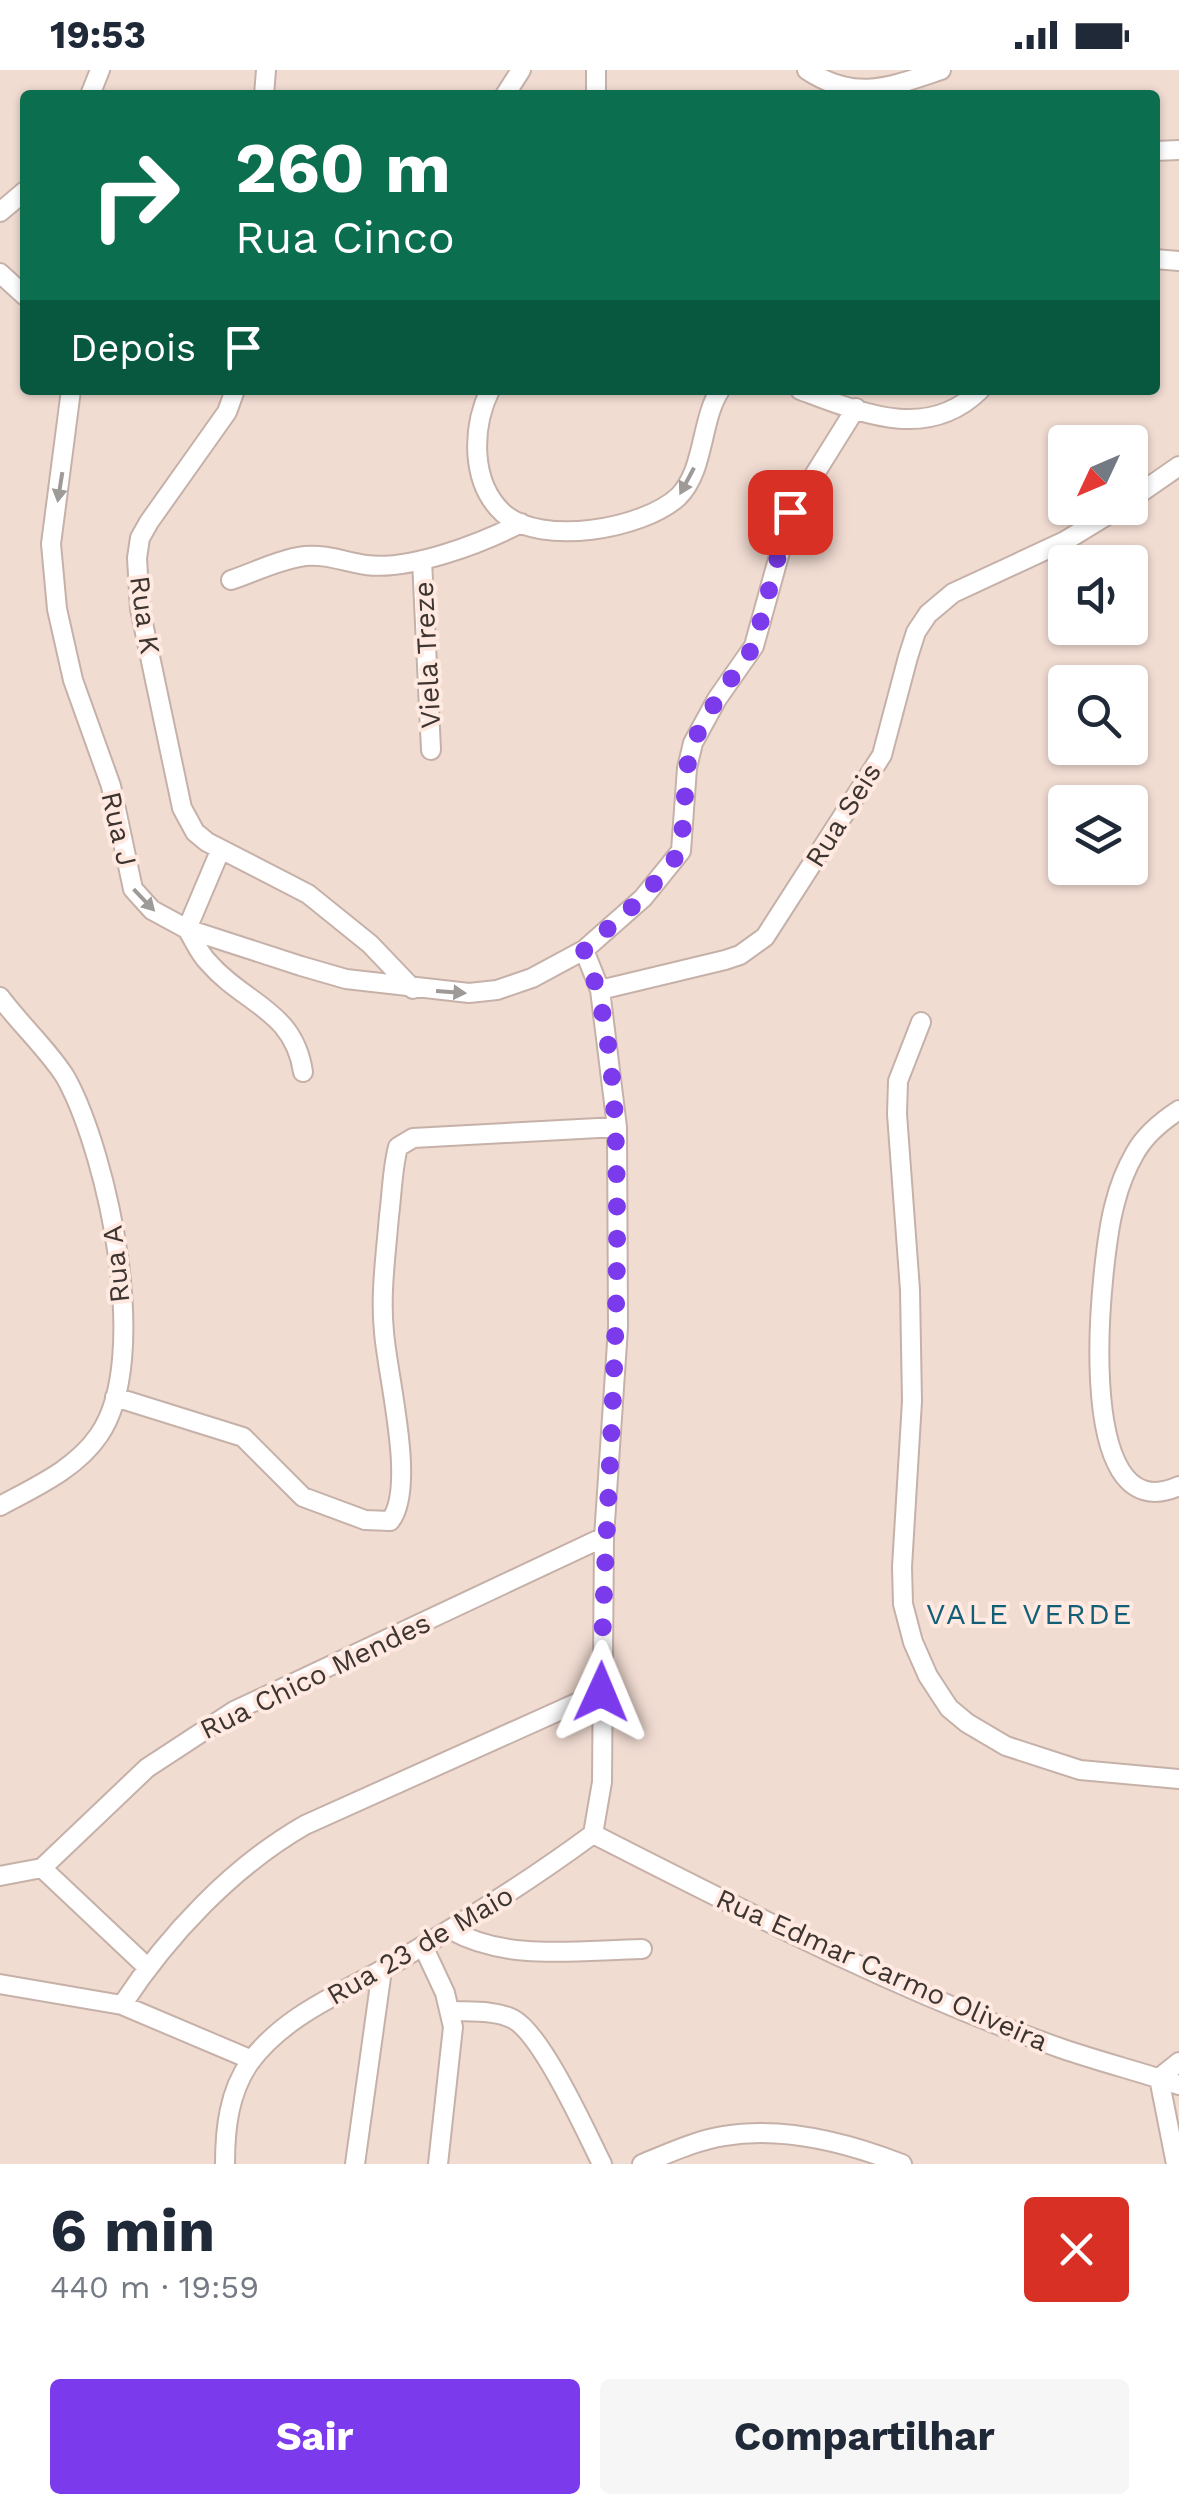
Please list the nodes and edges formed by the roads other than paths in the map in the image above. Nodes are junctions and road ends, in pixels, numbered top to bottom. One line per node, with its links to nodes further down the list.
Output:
1 (807, 70): 3 (street)
2 (941, 70): 3 (street)
3 (825, 89)
4 (20, 195): 5 (street)
5 (0, 212)
6 (70, 395): 21 (street, Rua J, one-way to 21)
7 (233, 395): 20 (street, Rua K)
8 (488, 395): 15 (street)
9 (718, 395): 15 (street, one-way to 15)
10 (816, 395): 12 (street)
11 (974, 395): 12 (street)
12 (856, 408): 22 (street, Rua J)
13 (1179, 466): 14 (street)
14 (1148, 488)
15 (521, 522): 17 (street)
16 (1091, 525): 24 (street, Rua Seis)
17 (422, 560): 18 (street); 19 (street, Viela Treze)
18 (231, 580)
19 (431, 750)
20 (220, 850): 21 (street); 23 (street, Rua K)
21 (188, 929): 23 (street, Rua J); 27 (street)
22 (584, 950): 23 (street, Rua J, one-way to 22); 24 (street)
23 (413, 989)
24 (600, 990): 29 (street)
25 (0, 997): 30 (street, Rua A)
26 (921, 1022): 35 (street)
27 (303, 1072)
28 (1179, 1110): 31 (street)
29 (617, 1127): 30 (street); 33 (street)
30 (115, 1397): 32 (street, Rua A)
31 (1179, 1486)
32 (0, 1506)
33 (604, 1538): 34 (street); 37 (street, Rua Chico Mendes)
34 (601, 1692): 36 (street); 42 (street)
35 (1179, 1779)
36 (593, 1834): 39 (street, Rua 23 de Maio); 49 (street, Rua Edmar Carmo Oliveira)
37 (42, 1868): 38 (street); 42 (street)
38 (0, 1876)
39 (451, 1930): 40 (street, Rua 23 de Maio); 41 (street)
40 (422, 1946): 43 (street, Rua 23 de Maio); 46 (street)
41 (642, 1949)
42 (147, 1968): 45 (street)
43 (382, 1970): 47 (street, Rua 23 de Maio); 53 (street)
44 (0, 1984): 45 (street)
45 (122, 2005): 47 (street)
46 (451, 2011): 54 (street); 55 (street)
47 (252, 2060): 52 (street)
48 (1179, 2062): 49 (street)
49 (1159, 2078): 50 (street, Rua Edmar Carmo Oliveira); 57 (street)
50 (1179, 2085)
51 (647, 2163): 56 (street)
52 (225, 2164)
53 (355, 2164)
54 (438, 2164)
55 (602, 2164)
56 (902, 2164)
57 (1176, 2164)

